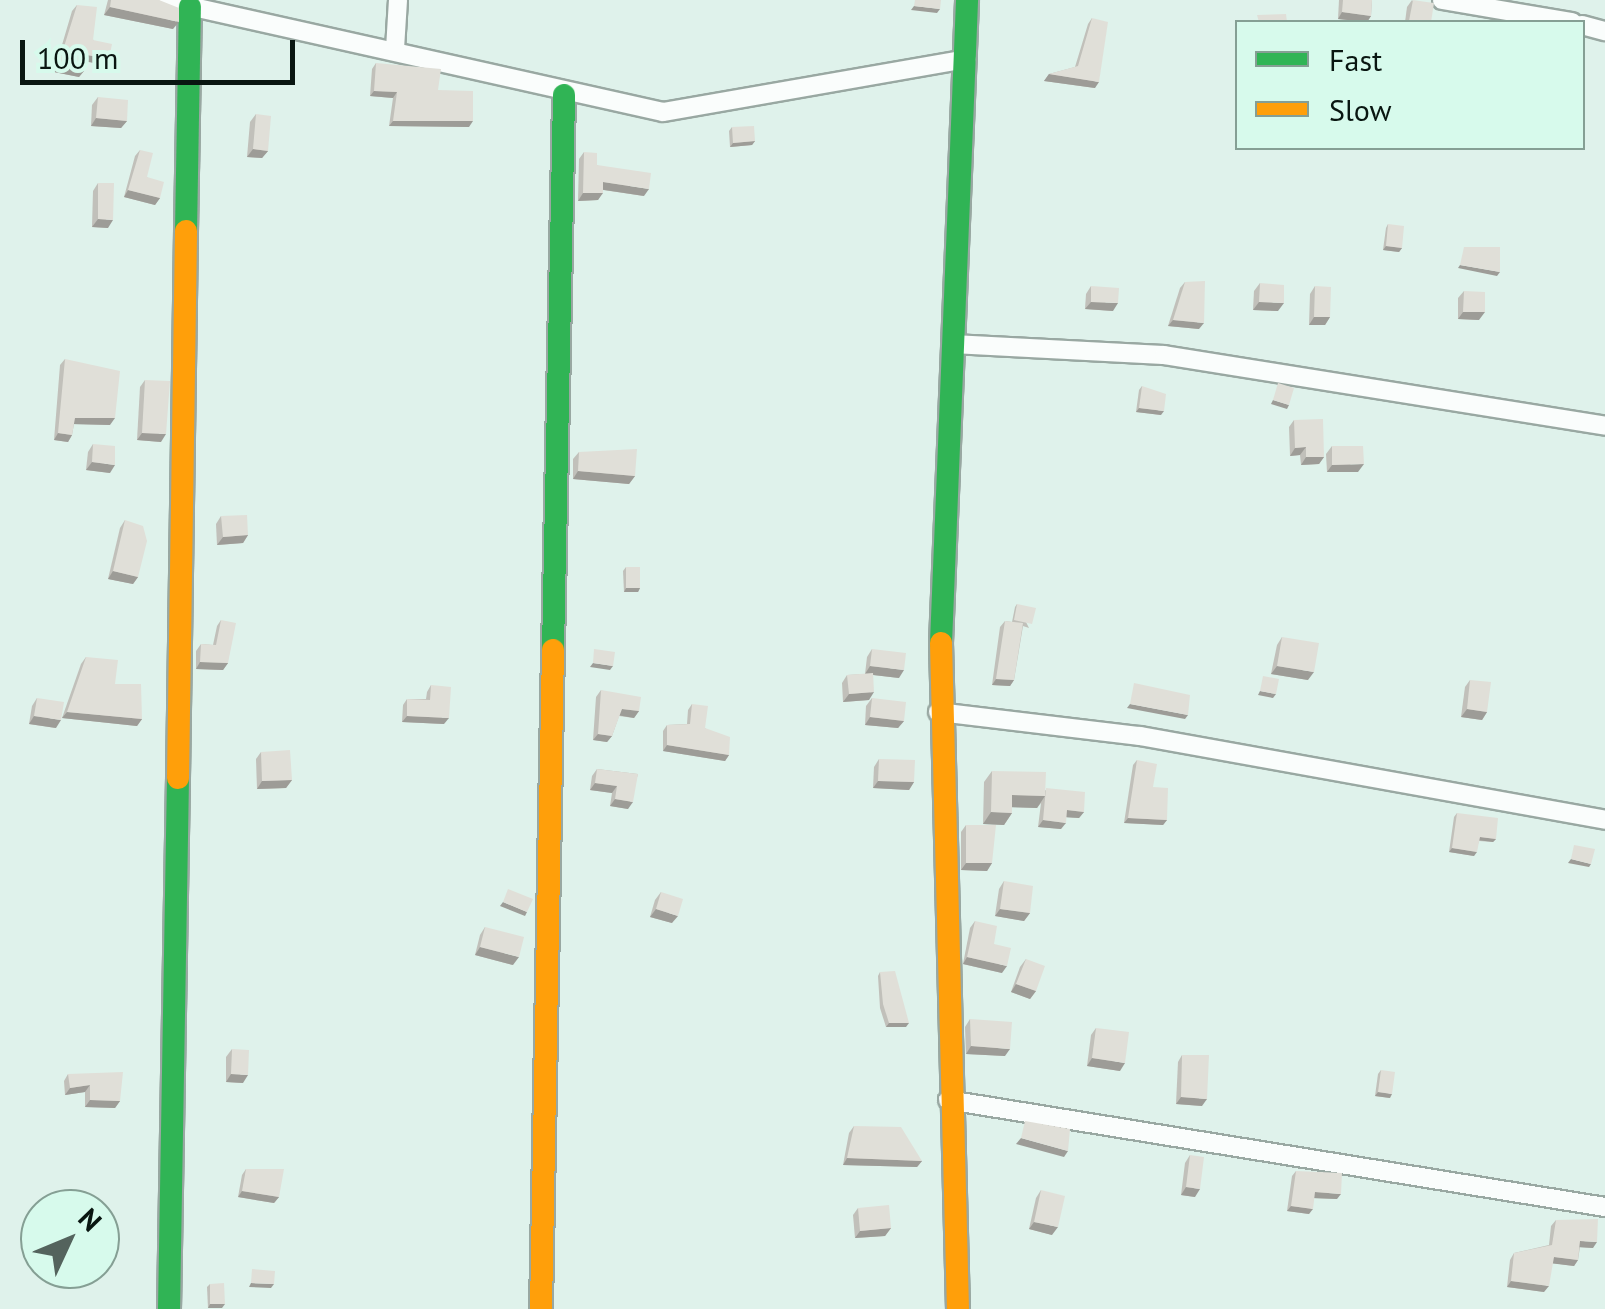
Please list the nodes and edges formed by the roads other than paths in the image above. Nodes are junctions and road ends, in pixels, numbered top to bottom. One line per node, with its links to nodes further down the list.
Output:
1 (162, 0): 5 (street)
2 (398, 0): 7 (street)
3 (966, 0): 8 (street)
4 (1442, 0): 6 (street)
5 (190, 6): 7 (street); 16 (street)
6 (1560, 20)
7 (395, 49): 9 (street)
8 (966, 59): 9 (street); 10 (street)
9 (564, 95): 17 (street)
10 (952, 344): 11 (street); 12 (street)
11 (1605, 426)
12 (938, 712): 13 (street); 14 (street)
13 (1605, 820)
14 (948, 1100): 15 (street); 18 (street)
15 (1605, 1207)
16 (169, 1309)
17 (541, 1309)
18 (958, 1309)

